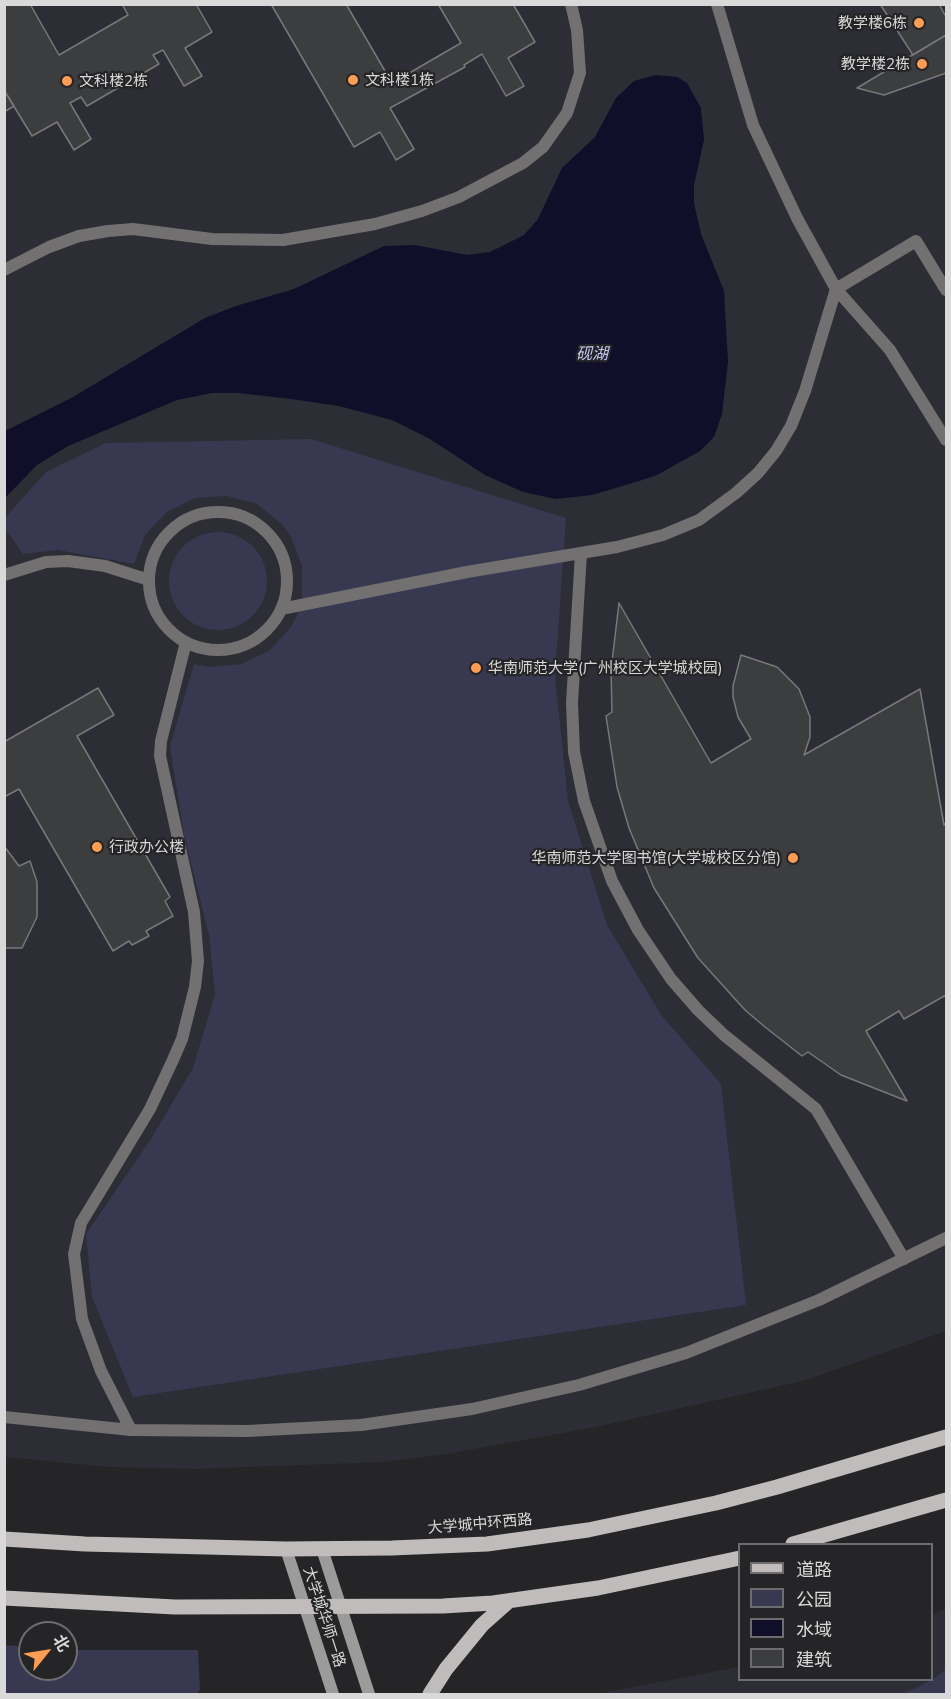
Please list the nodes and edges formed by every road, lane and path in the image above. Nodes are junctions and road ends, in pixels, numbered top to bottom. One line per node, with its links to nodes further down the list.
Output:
1 (572, 4): 3 (lane)
2 (717, 4): 4 (lane)
3 (4, 270)
4 (836, 289): 5 (lane); 6 (lane); 7 (lane)
5 (946, 290)
6 (946, 440)
7 (581, 553): 10 (lane); 13 (lane)
8 (4, 575): 9 (lane)
9 (149, 579): 10 (lane); 11 (lane)
10 (281, 609): 11 (lane)
11 (186, 642): 15 (lane)
12 (946, 1238): 13 (lane)
13 (904, 1259): 15 (lane)
14 (4, 1417): 15 (lane)
15 (131, 1430)
16 (946, 1437): 21 (main road, 大学城中环西路)
17 (946, 1500): 19 (main road)
18 (4, 1539): 20 (main road, 大学城中环西路)
19 (801, 1543)
20 (286, 1548): 21 (main road, 大学城中环西路); 25 (street, 大学城华师一路)
21 (322, 1549): 26 (street, 大学城华师一路)
22 (738, 1558): 24 (main road)
23 (4, 1598): 25 (main road)
24 (510, 1600): 26 (main road); 29 (main road)
25 (305, 1608): 26 (main road); 27 (street, 大学城华师一路)
26 (340, 1608): 28 (street, 大学城华师一路)
27 (333, 1695)
28 (369, 1695)
29 (430, 1695)

